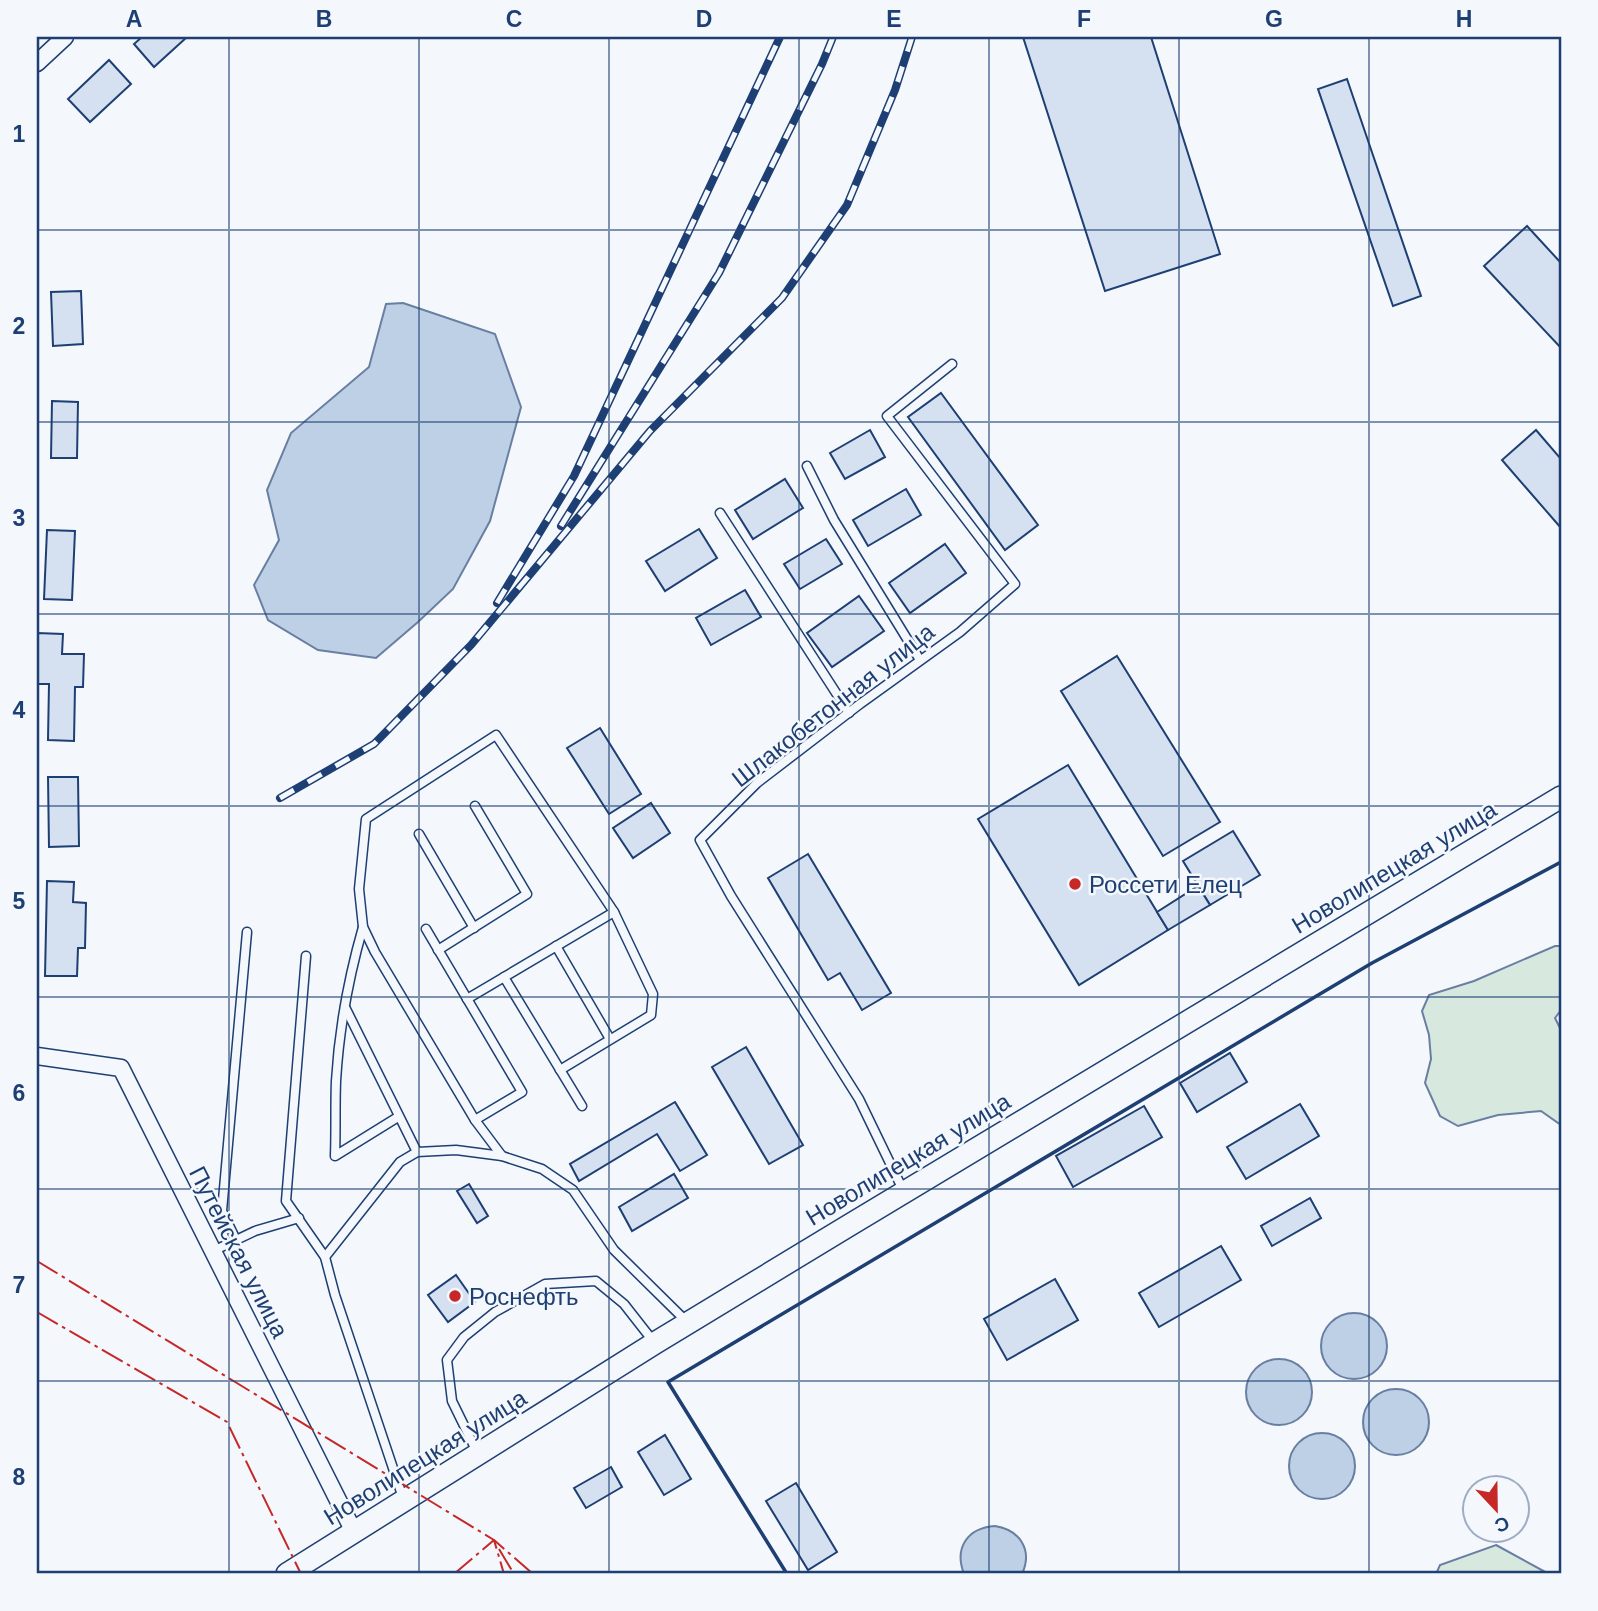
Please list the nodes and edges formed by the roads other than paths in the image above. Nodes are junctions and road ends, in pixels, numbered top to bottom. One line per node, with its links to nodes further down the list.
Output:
1 (65, 37): 2 (street)
2 (37, 63)
3 (952, 364): 6 (lane, Шлакобетонная улица)
4 (807, 466): 6 (lane)
5 (720, 513): 7 (lane)
6 (920, 660): 7 (lane, Шлакобетонная улица)
7 (849, 713): 30 (lane, Шлакобетонная улица)
8 (1561, 797): 30 (street, Новолипецкая улица)
9 (475, 806): 13 (lane)
10 (419, 834): 13 (lane)
11 (614, 912): 12 (lane); 16 (lane); 22 (lane)
12 (363, 927): 21 (lane); 27 (lane)
13 (474, 928): 17 (lane)
14 (426, 929): 17 (lane)
15 (247, 932): 32 (lane)
16 (556, 946): 19 (lane); 22 (lane)
17 (438, 950): 20 (lane)
18 (306, 957): 31 (lane)
19 (505, 977): 20 (lane); 24 (lane)
20 (467, 999): 27 (lane)
21 (345, 1007): 26 (lane); 26 (lane)
22 (610, 1040): 24 (lane)
23 (37, 1056): 33 (street, Путейская улица)
24 (560, 1070): 25 (lane)
25 (582, 1106)
26 (398, 1117): 28 (lane)
27 (475, 1120): 29 (lane)
28 (416, 1152): 29 (lane); 34 (lane)
29 (502, 1156): 35 (lane)
30 (904, 1192): 35 (street, Новолипецкая улица)
31 (299, 1218): 32 (lane); 34 (lane)
32 (236, 1240): 33 (lane)
33 (213, 1251): 39 (street, Путейская улица)
34 (325, 1257): 38 (lane)
35 (688, 1324): 36 (street, Новолипецкая улица)
36 (655, 1343): 37 (street, Новолипецкая улица); 37 (lane)
37 (478, 1454): 38 (street, Новолипецкая улица)
38 (404, 1501): 39 (street, Новолипецкая улица)
39 (354, 1532): 40 (street, Новолипецкая улица)
40 (287, 1574)

